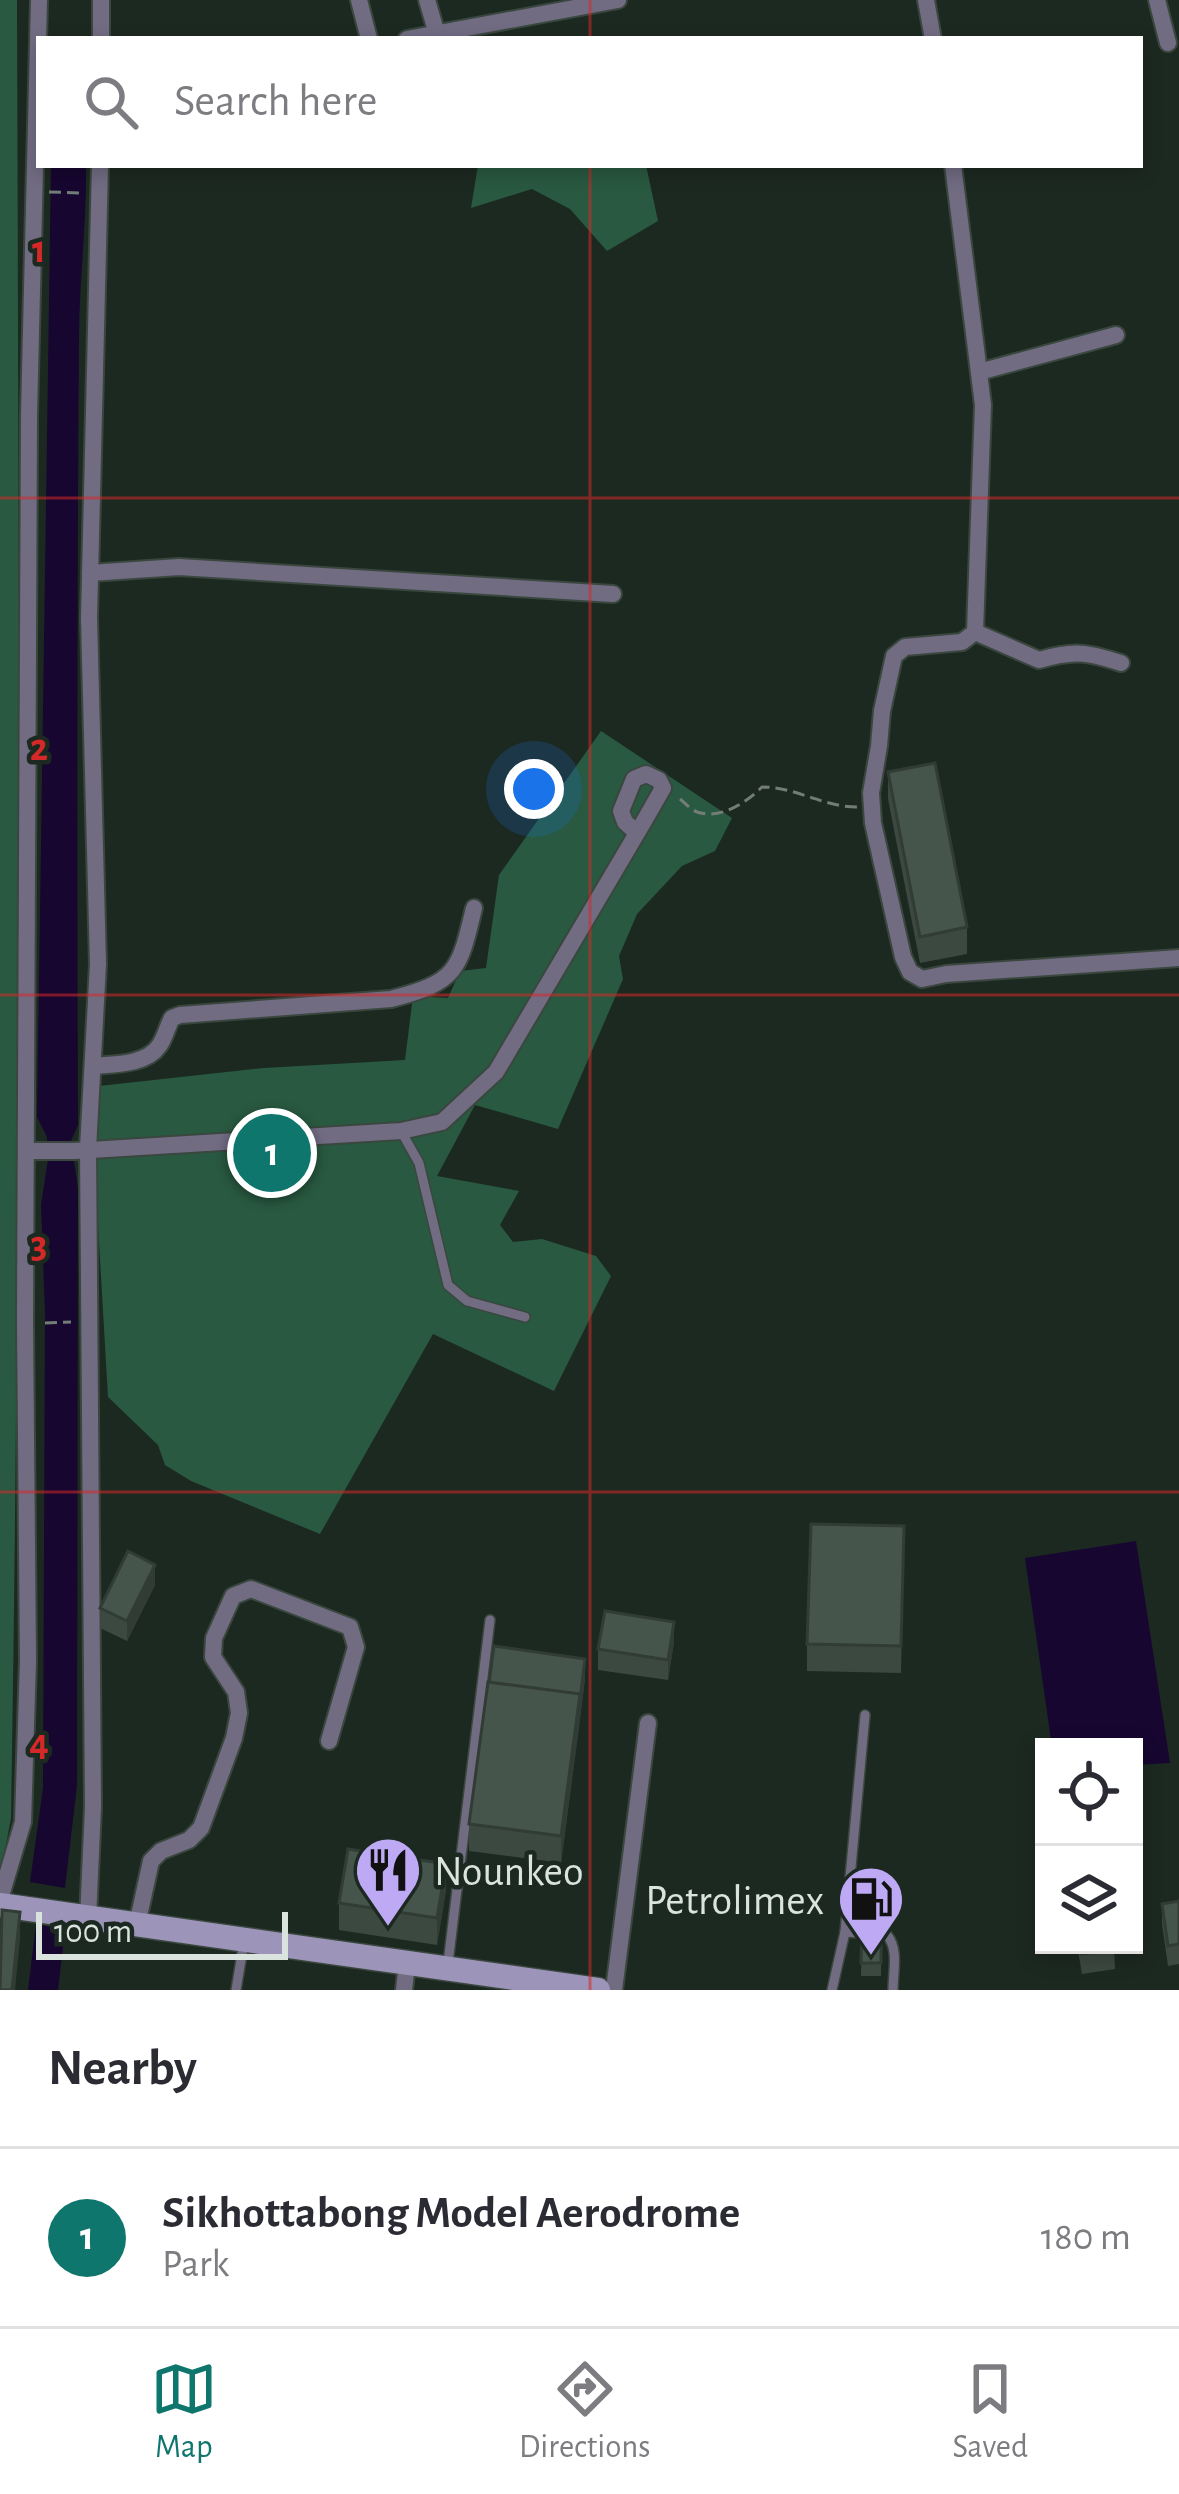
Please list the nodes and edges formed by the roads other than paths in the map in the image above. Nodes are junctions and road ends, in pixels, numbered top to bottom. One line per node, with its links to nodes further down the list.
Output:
1 (39, 0): 10 (street)
2 (101, 0): 11 (street)
3 (359, 0): 12 (street)
4 (427, 0): 9 (street)
5 (618, 0): 8 (street)
6 (926, 0): 14 (street)
7 (1157, 0): 15 (street)
8 (596, 2): 9 (street)
9 (436, 34): 13 (street)
10 (38, 36)
11 (101, 36)
12 (368, 36)
13 (424, 36)
14 (932, 36)
15 (1168, 43)
16 (36, 131): 31 (street)
17 (100, 168): 21 (street)
18 (953, 168): 20 (street)
19 (1117, 335): 20 (street)
20 (979, 372): 23 (street)
21 (90, 573): 22 (street); 28 (street)
22 (613, 594)
23 (975, 632): 24 (street); 27 (street)
24 (1121, 663)
25 (637, 833): 25 (street); 29 (street)
26 (474, 908): 28 (street)
27 (1179, 958)
28 (93, 1066): 30 (street)
29 (400, 1131): 30 (street); 32 (lane)
30 (81, 1150): 31 (street); 38 (street)
31 (34, 1151): 37 (street)
32 (525, 1317)
33 (490, 1620): 43 (lane)
34 (865, 1715): 40 (lane)
35 (648, 1723): 47 (street)
36 (329, 1741): 39 (street)
37 (0, 1902): 38 (main road)
38 (86, 1919): 39 (main road)
39 (137, 1925): 41 (main road)
40 (845, 1932): 48 (lane); 49 (lane)
41 (244, 1940): 42 (main road); 44 (lane)
42 (407, 1963): 43 (main road); 45 (street)
43 (448, 1969): 46 (main road)
44 (236, 1990)
45 (404, 1990)
46 (598, 1990)
47 (614, 1990)
48 (832, 1990)
49 (893, 1990)

